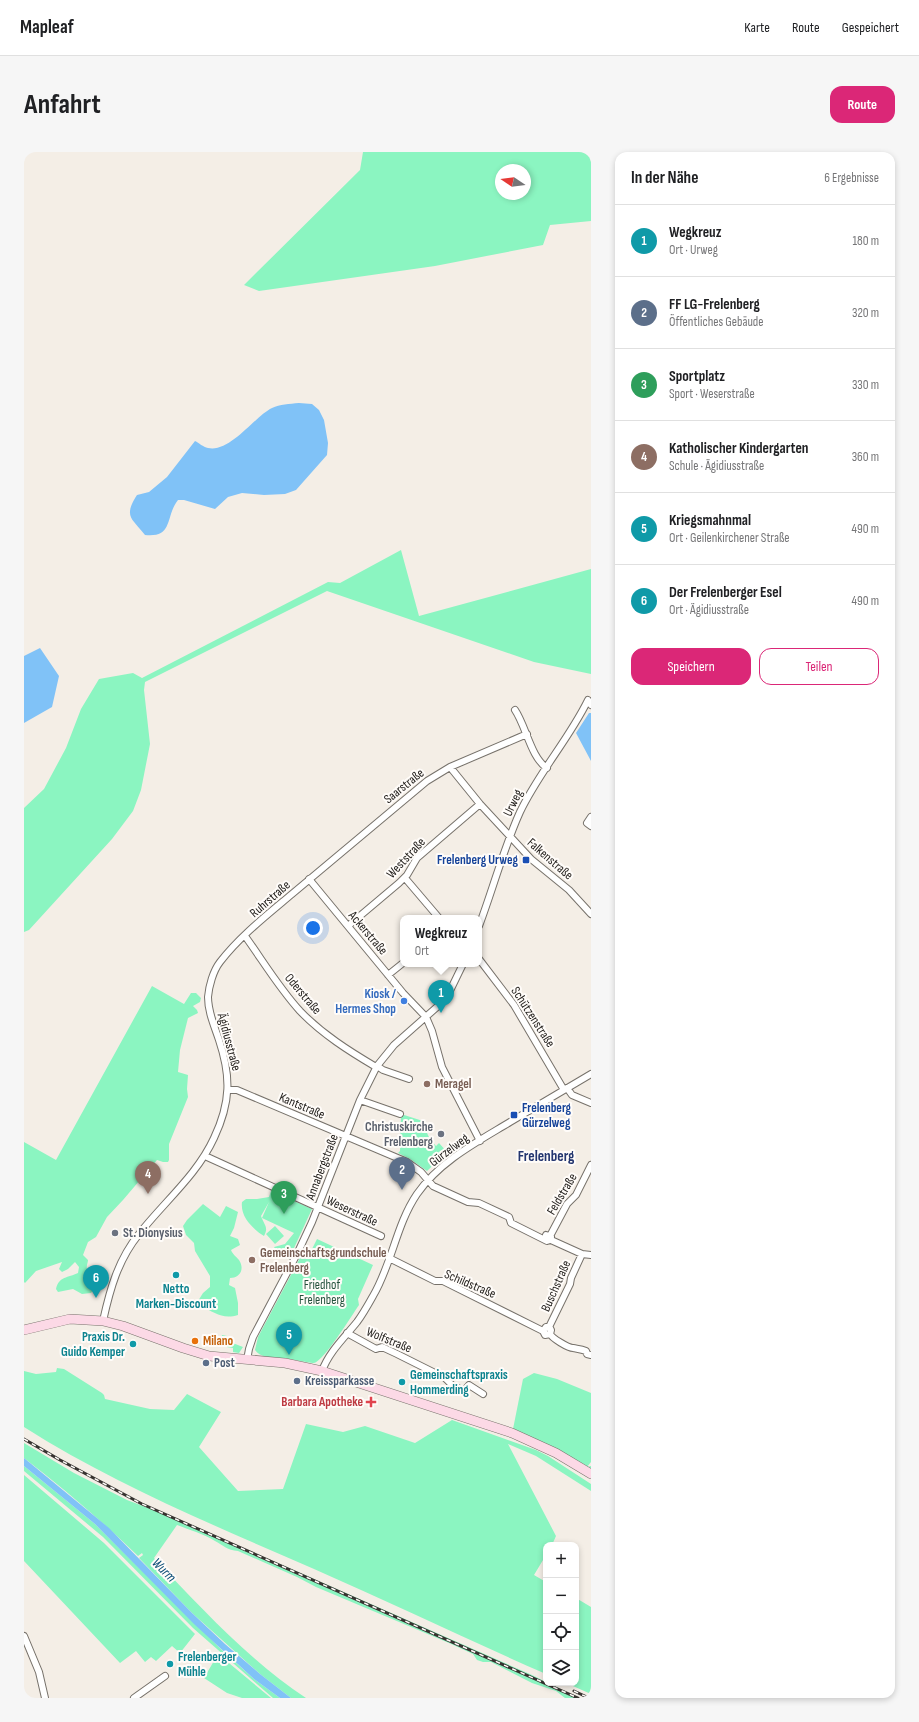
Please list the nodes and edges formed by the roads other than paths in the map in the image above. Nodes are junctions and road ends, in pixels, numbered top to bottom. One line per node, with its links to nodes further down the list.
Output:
1 (590, 702): 5 (street, Urweg)
2 (515, 710): 3 (street)
3 (527, 734): 4 (street, Saarstraße); 5 (street)
4 (450, 767): 6 (street, Falkenstraße); 11 (street, Saarstraße)
5 (547, 768): 9 (street, Urweg)
6 (480, 804): 9 (street, Falkenstraße); 10 (street, Weststraße)
7 (591, 817): 8 (street)
8 (591, 826)
9 (510, 837): 12 (street, Falkenstraße); 14 (street, Urweg)
10 (405, 878): 13 (street); 15 (street, Weststraße)
11 (309, 879): 15 (street, Ackerstraße); 16 (street, Ruhrstraße)
12 (591, 914)
13 (437, 915)
14 (482, 917)
15 (348, 926): 20 (street, Ackerstraße)
16 (245, 936): 22 (street, Oderstraße); 26 (street, Ägidiusstraße)
17 (482, 963): 25 (street, Schützenstraße)
18 (400, 965): 20 (street)
19 (462, 967): 21 (street)
20 (388, 975): 21 (street, Ackerstraße)
21 (426, 1017): 22 (street, Annabergstraße); 31 (street)
22 (376, 1067): 24 (street, Oderstraße); 27 (street, Annabergstraße)
23 (591, 1074): 25 (street, Gürzelweg)
24 (409, 1079)
25 (566, 1089): 28 (street); 31 (street, Gürzelweg)
26 (228, 1090): 30 (street, Kantstraße); 32 (street, Ägidiusstraße)
27 (360, 1100): 29 (street); 30 (street, Annabergstraße)
28 (591, 1103)
29 (400, 1114)
30 (345, 1136): 34 (street, Kantstraße); 35 (street, Annabergstraße)
31 (480, 1141): 34 (street, Gürzelweg)
32 (205, 1156): 35 (street, Weserstraße); 41 (street, Ägidiusstraße)
33 (591, 1165): 37 (street, Feldstraße)
34 (429, 1180): 37 (street, Kantstraße); 40 (street, Gürzelweg)
35 (318, 1207): 36 (street, Weserstraße); 48 (street, Annabergstraße)
36 (381, 1236)
37 (548, 1238): 38 (street)
38 (582, 1254): 39 (street); 42 (street, Buschstraße)
39 (591, 1254)
40 (389, 1258): 44 (street, Schildstraße); 45 (street, Gürzelweg)
41 (103, 1321): 43 (main road); 48 (main road)
42 (549, 1327): 44 (street); 46 (street)
43 (24, 1330)
44 (543, 1331): 46 (street, Schildstraße)
45 (347, 1333): 49 (street, Gürzelweg); 50 (street, Wolfstraße)
46 (550, 1334): 47 (street, Schildstraße)
47 (591, 1355)
48 (247, 1360): 49 (main road)
49 (322, 1371): 51 (main road)
50 (483, 1394)
51 (591, 1474)
52 (24, 1636): 54 (street)
53 (165, 1676): 55 (street)
54 (45, 1698)
55 (134, 1698)

